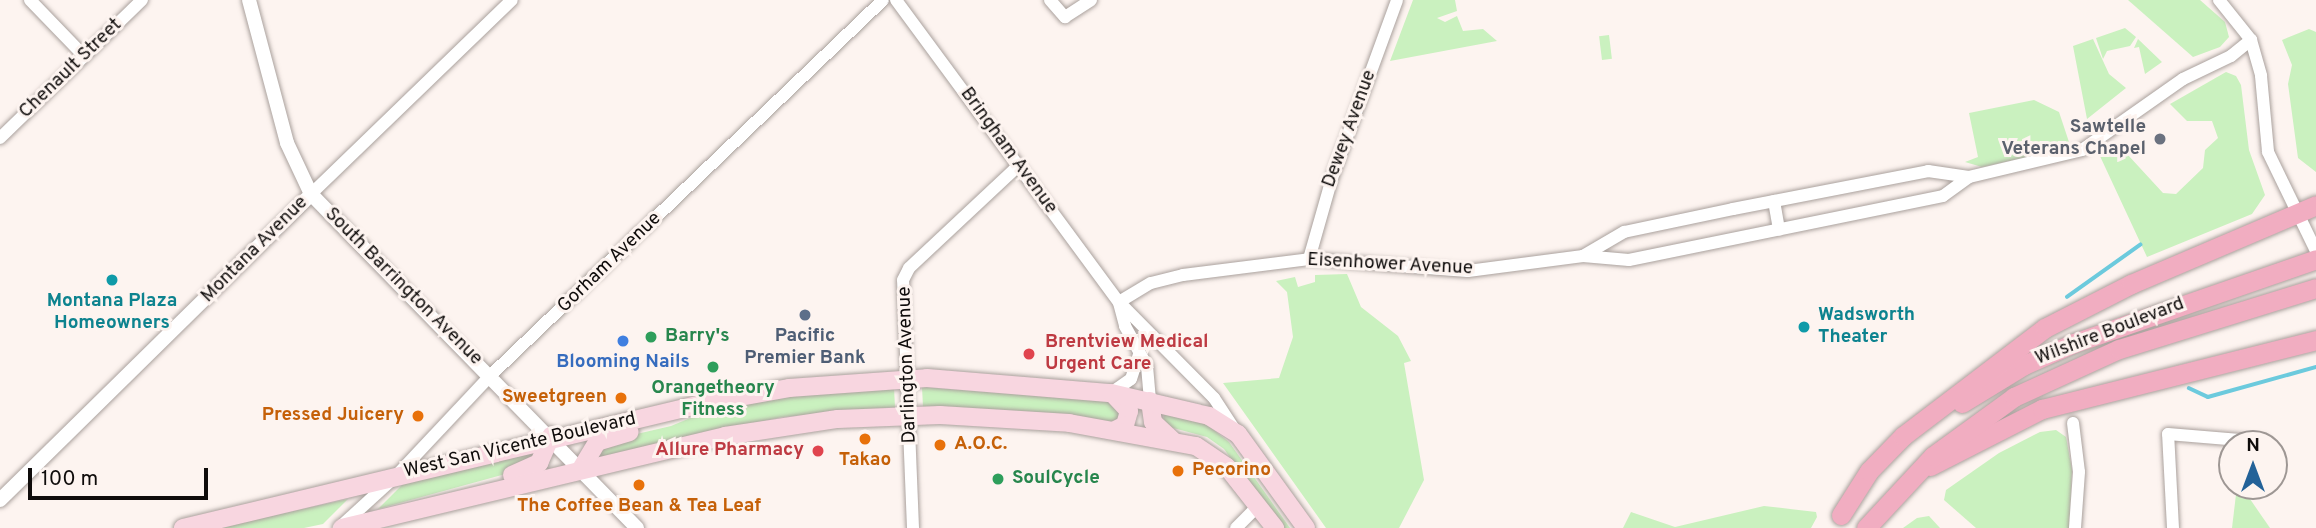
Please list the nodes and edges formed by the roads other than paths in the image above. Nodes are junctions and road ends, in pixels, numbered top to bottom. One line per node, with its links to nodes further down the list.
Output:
1 (30, 0): 12 (street)
2 (142, 0): 12 (street, Chenault Street)
3 (249, 0): 16 (street, South Barrington Avenue)
4 (512, 0): 16 (street, Montana Avenue)
5 (883, 0): 28 (street, Gorham Avenue)
6 (896, 0): 14 (street, Bringham Avenue)
7 (1050, 0): 8 (street)
8 (1091, 0)
9 (1397, 0): 23 (street, Dewey Avenue)
10 (2219, 0): 11 (street)
11 (2251, 40): 15 (street, Eisenhower Avenue); 19 (street)
12 (84, 56): 13 (street, Chenault Street)
13 (0, 138)
14 (1018, 166): 25 (street, Bringham Avenue); 29 (street, Darlington Avenue)
15 (1969, 177): 17 (street, Eisenhower Avenue); 20 (street, Eisenhower Avenue)
16 (311, 194): 28 (street, South Barrington Avenue); 43 (street, Montana Avenue)
17 (1774, 201): 20 (street); 21 (street, Eisenhower Avenue)
18 (2316, 205): 19 (main road)
19 (2296, 211): 22 (street); 46 (main road)
20 (1779, 230): 21 (street, Eisenhower Avenue)
21 (1583, 256): 23 (street, Eisenhower Avenue)
22 (2311, 258): 46 (main road, Wilshire Boulevard)
23 (1309, 259): 25 (street, Eisenhower Avenue)
24 (2315, 288): 41 (main road, Wilshire Boulevard)
25 (1119, 302): 27 (street, Bringham Avenue); 36 (street, Bringham Avenue)
26 (2316, 340): 41 (main road)
27 (1139, 354): 30 (street); 31 (street, Bringham Avenue)
28 (491, 375): 37 (street, South Barrington Avenue); 42 (street, Gorham Avenue)
29 (906, 378): 30 (main road, West San Vicente Boulevard); 32 (main road, West San Vicente Boulevard); 33 (street, Darlington Avenue)
30 (1111, 393): 31 (main road, West San Vicente Boulevard); 35 (main road)
31 (1150, 401): 36 (main road, West San Vicente Boulevard); 39 (main road)
32 (701, 404): 37 (main road, West San Vicente Boulevard); 40 (main road)
33 (909, 415): 35 (main road, West San Vicente Boulevard); 40 (main road, West San Vicente Boulevard); 50 (street, Darlington Avenue)
34 (2073, 423): 55 (street)
35 (1115, 430): 39 (main road, West San Vicente Boulevard)
36 (1238, 434): 53 (main road, West San Vicente Boulevard)
37 (551, 436): 40 (street, South Barrington Avenue); 42 (main road, West San Vicente Boulevard); 45 (main road)
38 (2218, 438): 56 (street)
39 (1172, 440): 44 (main road, West San Vicente Boulevard)
40 (581, 469): 45 (main road, West San Vicente Boulevard); 49 (street, South Barrington Avenue)
41 (1913, 474): 54 (main road, Wilshire Boulevard)
42 (396, 476): 47 (main road, West San Vicente Boulevard); 48 (street, Gorham Avenue)
43 (0, 500)
44 (1258, 506): 51 (street); 52 (main road, West San Vicente Boulevard)
45 (409, 512): 48 (main road, West San Vicente Boulevard)
46 (1837, 522)
47 (183, 528)
48 (340, 528)
49 (637, 528)
50 (913, 528)
51 (1236, 528)
52 (1275, 528)
53 (1306, 528)
54 (1866, 528)
55 (2075, 528)
56 (2173, 528)

